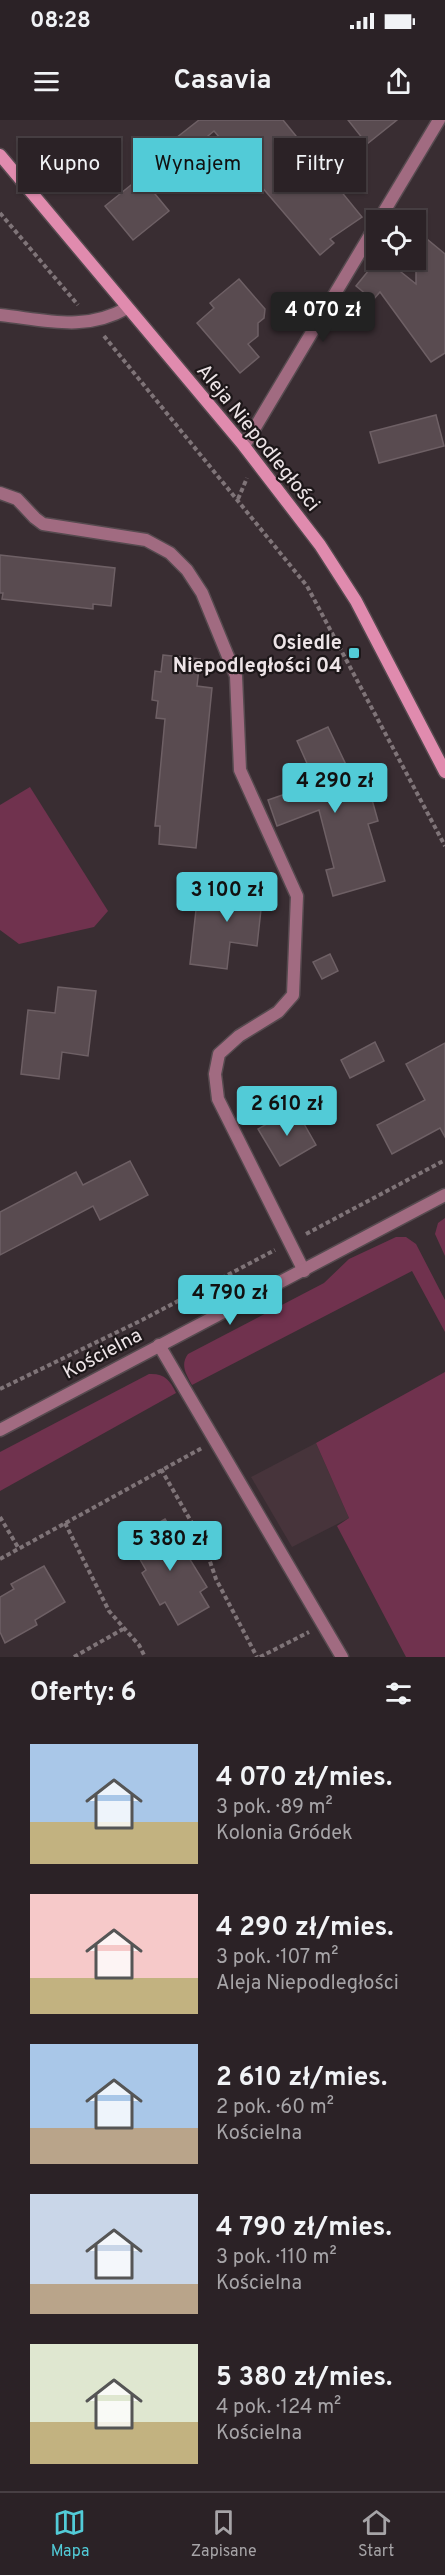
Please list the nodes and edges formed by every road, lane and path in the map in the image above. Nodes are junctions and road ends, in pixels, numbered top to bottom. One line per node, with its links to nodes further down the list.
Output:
1 (439, 120): 3 (street)
2 (0, 155): 6 (main road, Aleja Niepodległości)
3 (386, 210)
4 (0, 213): 8 (path)
5 (366, 242): 9 (street)
6 (127, 308): 8 (street); 9 (main road, Aleja Niepodległości)
7 (0, 315): 8 (street)
8 (92, 322): 12 (path)
9 (244, 446): 11 (main road, Aleja Niepodległości)
10 (0, 493): 15 (street)
11 (445, 772)
12 (445, 846)
13 (445, 1160): 15 (path)
14 (445, 1196): 16 (street, Kościelna)
15 (290, 1242): 16 (street); 18 (path)
16 (304, 1271): 17 (street, Kościelna)
17 (159, 1345): 19 (street, Kościelna); 20 (street)
18 (0, 1389)
19 (0, 1430)
20 (214, 1442): 21 (path); 26 (street)
21 (161, 1469): 23 (path); 30 (path)
22 (0, 1518): 24 (path)
23 (65, 1523): 24 (path); 27 (path)
24 (19, 1549): 25 (path)
25 (0, 1560)
26 (323, 1625): 30 (path); 31 (street)
27 (123, 1629): 28 (path); 29 (path)
28 (74, 1657)
29 (145, 1657)
30 (259, 1657)
31 (342, 1657)

